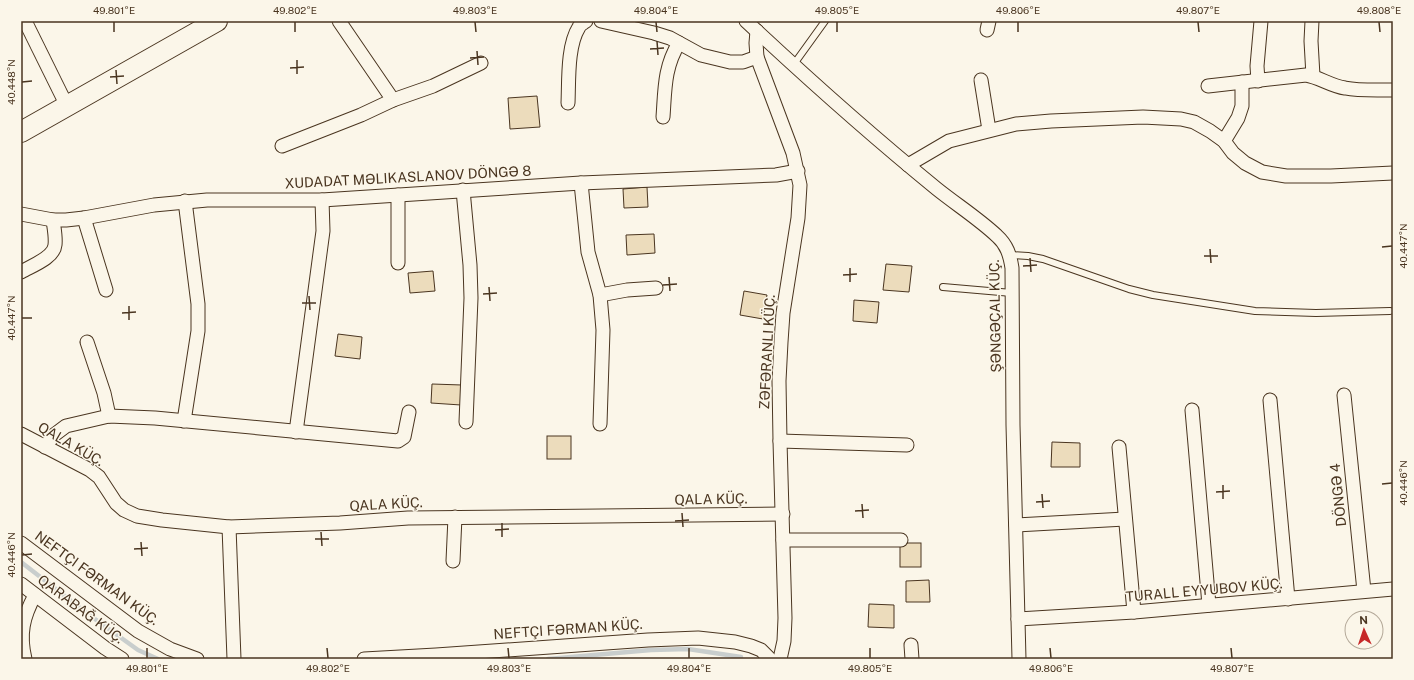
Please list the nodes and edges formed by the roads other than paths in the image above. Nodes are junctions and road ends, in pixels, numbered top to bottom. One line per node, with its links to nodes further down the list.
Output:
1 (25, 21): 23 (street)
2 (217, 21): 23 (main road)
3 (339, 21): 21 (street)
4 (586, 21): 22 (street)
5 (601, 21): 11 (street)
6 (746, 21): 10 (street, ŞƏNGƏÇAL KÜÇ.)
7 (825, 21): 14 (lane)
8 (1261, 21): 17 (street)
9 (1312, 21): 15 (street)
10 (757, 31): 12 (street); 14 (street, ŞƏNGƏÇAL KÜÇ.)
11 (679, 43): 12 (street); 24 (street)
12 (757, 57): 30 (street)
13 (480, 64): 21 (street)
14 (794, 64): 29 (street, ŞƏNGƏÇAL KÜÇ.)
15 (1313, 76): 17 (street); 20 (street)
16 (981, 80): 25 (street)
17 (1258, 81): 18 (street)
18 (1242, 82): 19 (street); 27 (street)
19 (1208, 86)
20 (1393, 90)
21 (393, 100): 28 (street)
22 (568, 103)
23 (67, 106): 26 (main road)
24 (663, 117)
25 (989, 130): 27 (street); 29 (street)
26 (21, 132)
27 (1224, 141): 31 (street)
28 (282, 146)
29 (908, 165): 40 (street, ŞƏNGƏÇAL KÜÇ.)
30 (798, 172): 32 (street, XUDADAT MƏLIKASLANOV DÖNGƏ 8); 60 (street)
31 (1393, 173)
32 (581, 183): 33 (street, XUDADAT MƏLIKASLANOV DÖNGƏ 8); 47 (street)
33 (463, 190): 34 (street, XUDADAT MƏLIKASLANOV DÖNGƏ 8); 56 (street)
34 (398, 195): 35 (street, XUDADAT MƏLIKASLANOV DÖNGƏ 8); 41 (street)
35 (322, 200): 36 (street, XUDADAT MƏLIKASLANOV DÖNGƏ 8); 58 (street)
36 (185, 202): 38 (street, XUDADAT MƏLIKASLANOV DÖNGƏ 8); 55 (street)
37 (21, 214): 39 (street, XUDADAT MƏLIKASLANOV DÖNGƏ 8)
38 (84, 218): 39 (street, XUDADAT MƏLIKASLANOV DÖNGƏ 8); 45 (street)
39 (53, 220): 42 (street)
40 (1010, 255): 46 (street, ŞƏNGƏÇAL KÜÇ.); 48 (lane)
41 (398, 263)
42 (21, 272)
43 (943, 287): 46 (lane)
44 (656, 288): 47 (street)
45 (106, 290)
46 (1012, 293): 67 (street, ŞƏNGƏÇAL KÜÇ.)
47 (600, 295): 57 (street)
48 (1390, 311)
49 (87, 342): 54 (street)
50 (1344, 395): 75 (street, DÖNGƏ 4)
51 (1270, 400): 77 (street)
52 (1192, 410): 78 (street)
53 (409, 412): 58 (street)
54 (110, 416): 55 (street); 62 (street)
55 (184, 421): 58 (street)
56 (466, 422)
57 (600, 424)
58 (296, 432)
59 (21, 434): 62 (street, QALA KÜÇ.)
60 (780, 440): 61 (street); 64 (street)
61 (907, 444)
62 (46, 447): 68 (street, QALA KÜÇ.)
63 (1119, 447): 66 (street)
64 (783, 514): 65 (street, QALA KÜÇ.); 69 (street)
65 (455, 517): 68 (street, QALA KÜÇ.); 72 (street)
66 (1125, 519): 67 (street); 79 (street)
67 (1016, 524): 80 (street, ŞƏNGƏÇAL KÜÇ.)
68 (229, 527): 85 (street)
69 (783, 540): 70 (street); 88 (street)
70 (901, 540)
71 (21, 542): 84 (street, NEFTÇI FƏRMAN KÜÇ.)
72 (453, 561)
73 (21, 584): 76 (street, QARABAĞ KÜÇ.)
74 (1393, 589): 75 (street, TURALL EYYUBOV KÜÇ.)
75 (1364, 591): 77 (street, TURALL EYYUBOV KÜÇ.)
76 (35, 595): 82 (street); 83 (street, QARABAĞ KÜÇ.)
77 (1288, 599): 78 (street, TURALL EYYUBOV KÜÇ.)
78 (1209, 605): 79 (street, TURALL EYYUBOV KÜÇ.)
79 (1134, 612): 80 (street, TURALL EYYUBOV KÜÇ.)
80 (1018, 620): 90 (street, ŞƏNGƏÇAL KÜÇ.)
81 (911, 645): 89 (street)
82 (25, 659)
83 (122, 659)
84 (197, 659)
85 (234, 659)
86 (364, 659): 87 (street, NEFTÇI FƏRMAN KÜÇ.)
87 (770, 659)
88 (780, 659)
89 (912, 659)
90 (1019, 659)

